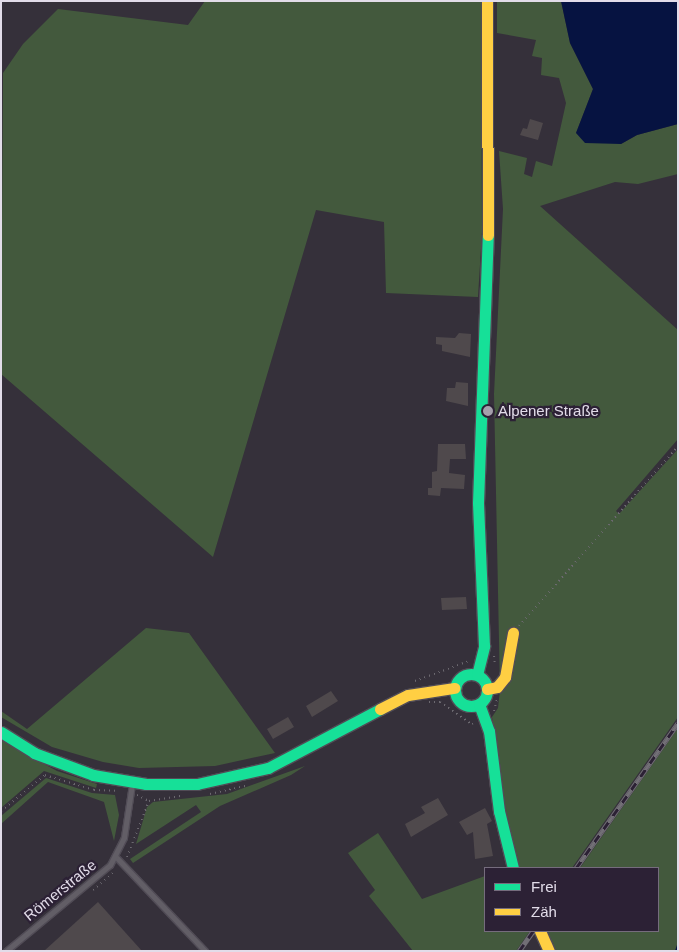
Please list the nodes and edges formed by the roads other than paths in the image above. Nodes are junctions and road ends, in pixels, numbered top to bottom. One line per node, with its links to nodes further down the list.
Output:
1 (487, 1): 3 (street)
2 (513, 633): 5 (street)
3 (478, 675): 4 (street); 5 (street)
4 (454, 688): 6 (street); 8 (street)
5 (492, 688): 6 (street)
6 (479, 704): 10 (street)
7 (1, 732): 8 (street)
8 (132, 788): 9 (lane, Römerstraße)
9 (115, 856): 12 (lane, Römerstraße); 13 (lane)
10 (513, 867)
11 (540, 932): 14 (street)
12 (6, 951)
13 (205, 951)
14 (549, 951)

